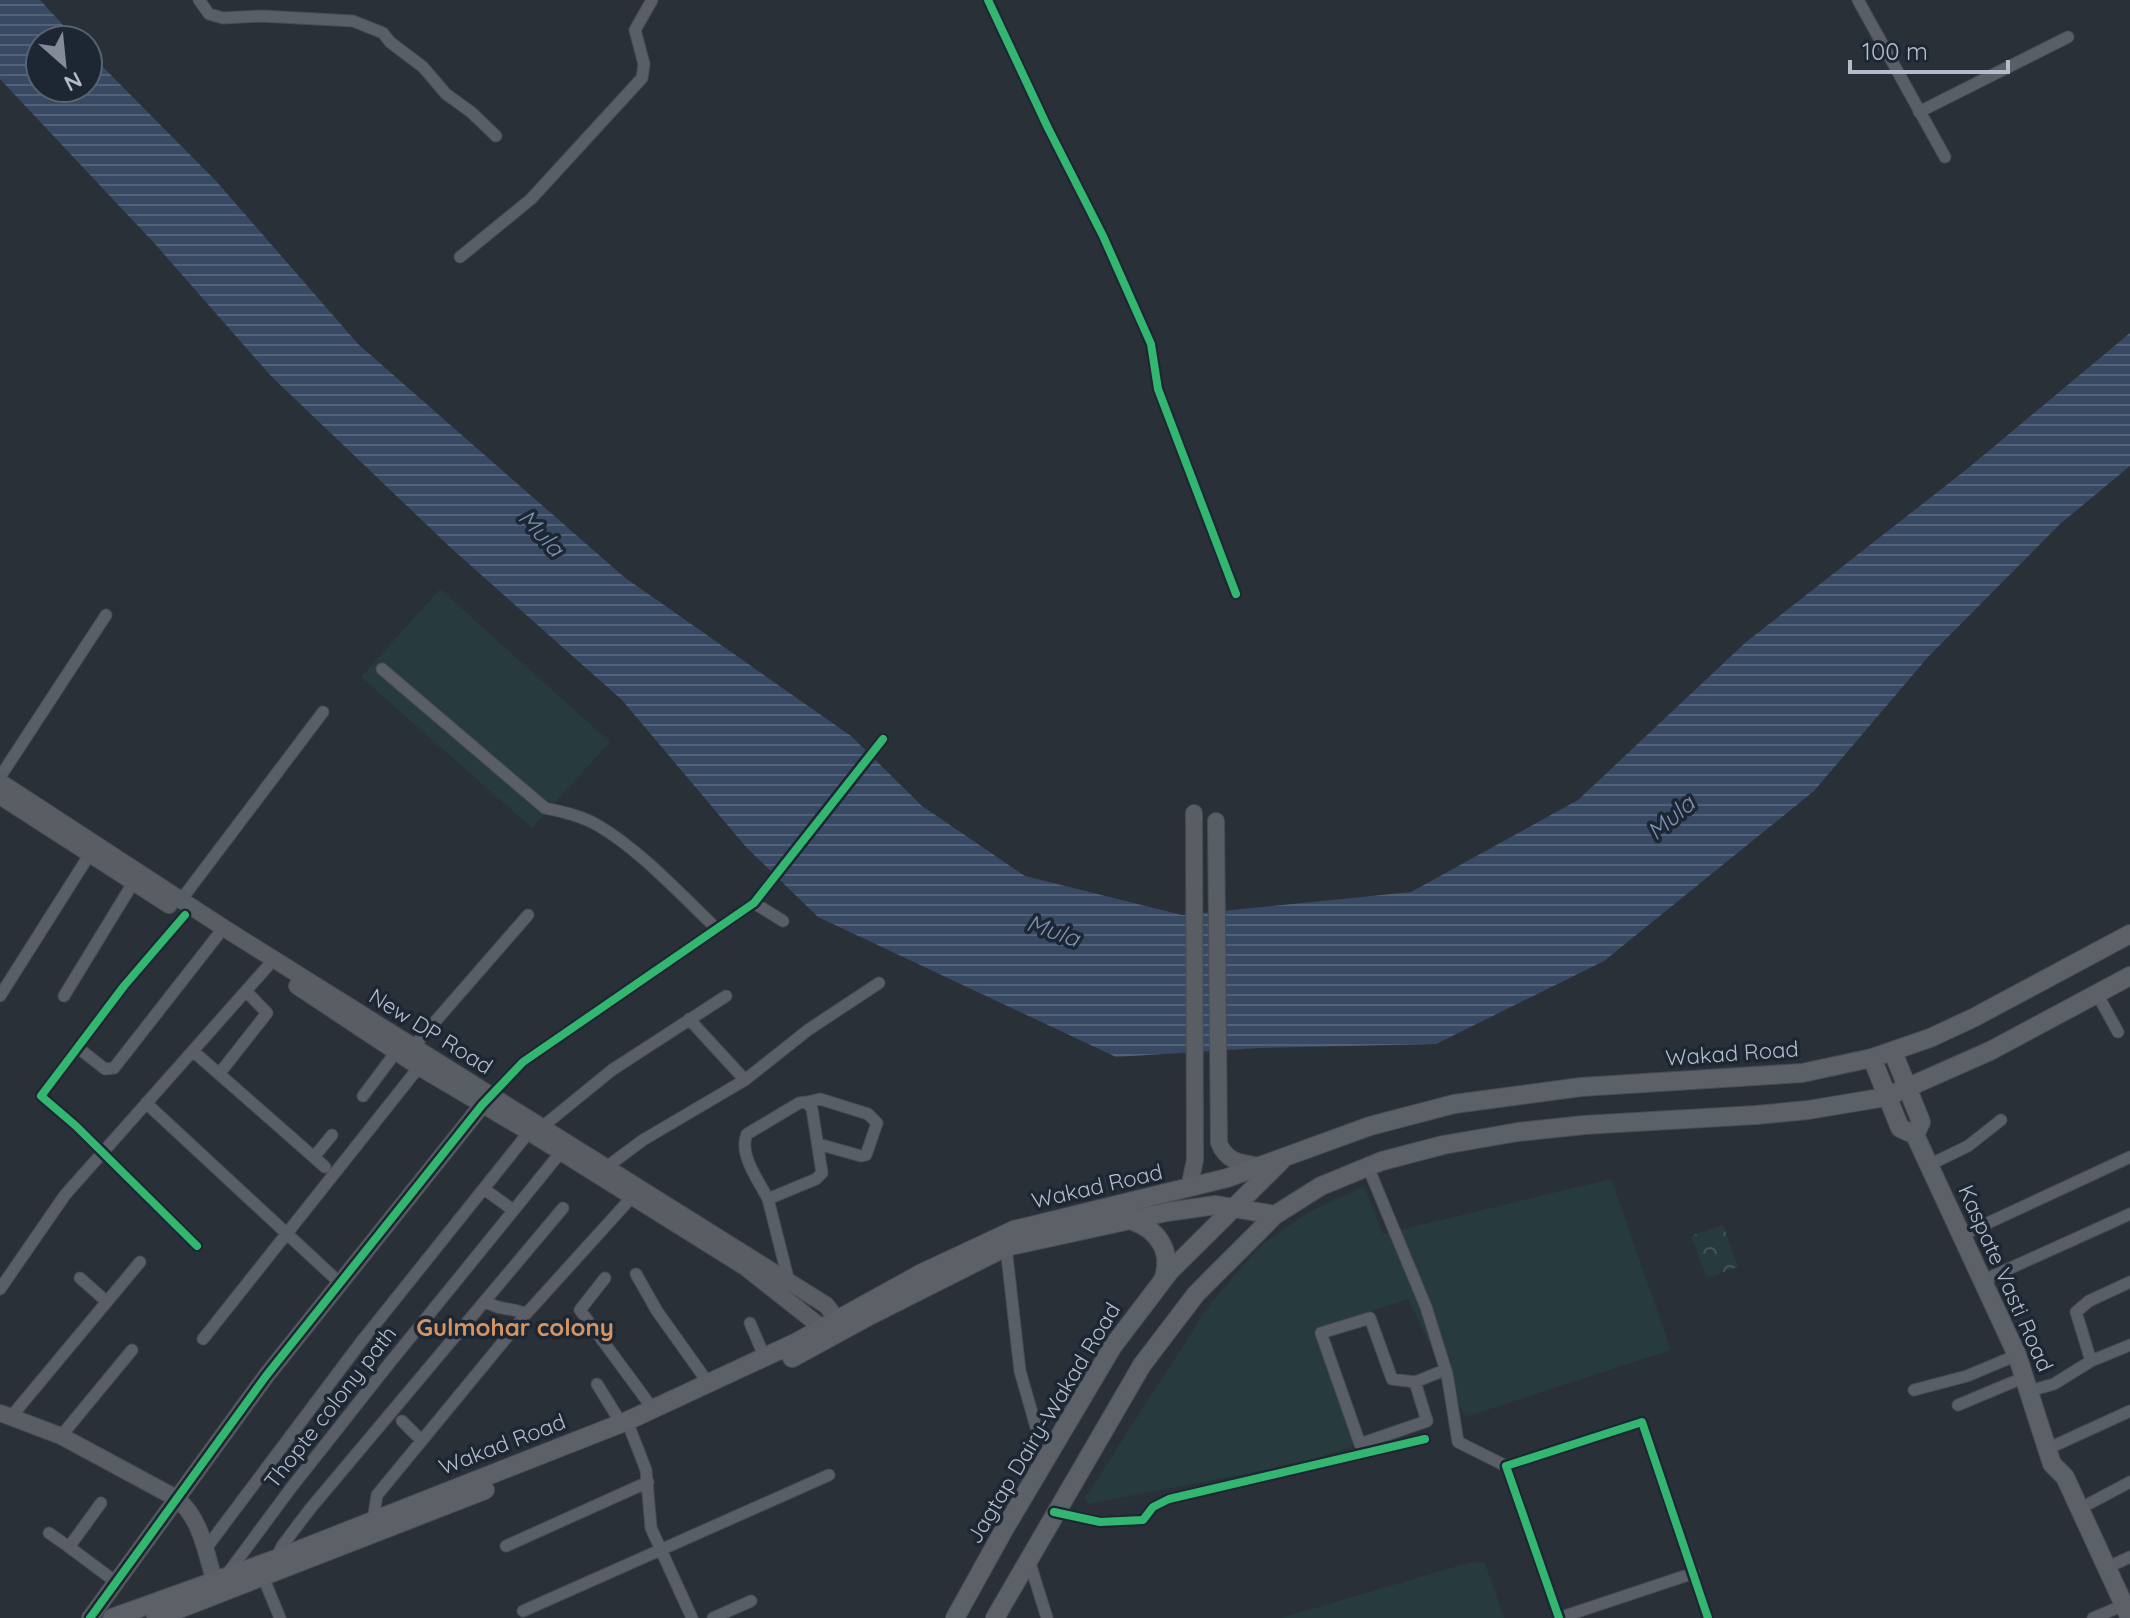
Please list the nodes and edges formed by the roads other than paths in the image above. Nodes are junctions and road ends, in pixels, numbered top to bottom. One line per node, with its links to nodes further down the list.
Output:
1 (199, 0): 7 (street)
2 (652, 0): 9 (street)
3 (988, 0): 10 (street)
4 (1858, 0): 6 (street)
5 (2068, 37): 6 (street)
6 (1919, 112): 8 (street)
7 (496, 136)
8 (1945, 157)
9 (460, 257)
10 (1236, 594)
11 (106, 615): 15 (street)
12 (382, 669): 25 (street)
13 (323, 712): 22 (street)
14 (883, 739): 21 (street)
15 (0, 780): 19 (main road, New DP Road)
16 (0, 796): 19 (main road, New DP Road)
17 (1194, 813): 69 (main road)
18 (1216, 821): 65 (main road)
19 (92, 850): 20 (main road, New DP Road); 22 (main road, New DP Road); 33 (street)
20 (133, 883): 22 (main road, New DP Road); 34 (street)
21 (754, 903): 24 (street); 25 (street)
22 (183, 907): 27 (main road, New DP Road); 38 (street); 39 (main road, New DP Road)
23 (528, 915): 39 (street)
24 (783, 921)
25 (717, 929): 50 (street)
26 (2130, 934): 42 (main road, Wakad Road)
27 (218, 935): 28 (main road, New DP Road); 38 (street)
28 (268, 966): 31 (street); 41 (main road, New DP Road)
29 (2130, 976): 32 (main road)
30 (879, 983): 46 (street)
31 (246, 991): 40 (street); 45 (street)
32 (2097, 994): 37 (street); 47 (main road)
33 (0, 996)
34 (64, 996)
35 (726, 996): 36 (street)
36 (689, 1019): 46 (street); 54 (street)
37 (2118, 1032)
38 (77, 1047): 58 (street)
39 (413, 1047): 50 (main road, New DP Road)
40 (194, 1052): 45 (street); 52 (street)
41 (396, 1052): 44 (main road, New DP Road); 48 (street)
42 (1893, 1052): 43 (main road, Wakad Road); 47 (main road)
43 (1872, 1058): 49 (main road, Kaspate Vasti Road); 62 (main road, Wakad Road)
44 (419, 1067): 50 (main road, New DP Road); 81 (street)
45 (219, 1074): 60 (street)
46 (745, 1080): 64 (street)
47 (1908, 1088): 49 (main road); 56 (main road)
48 (363, 1096)
49 (1886, 1097): 56 (main road, Kaspate Vasti Road); 67 (main road)
50 (486, 1100): 54 (main road, New DP Road); 91 (main road)
51 (807, 1102): 57 (street); 57 (street); 73 (street)
52 (146, 1103): 58 (street); 81 (street)
53 (2001, 1120): 63 (street)
54 (536, 1130): 59 (main road, New DP Road); 64 (main road, New DP Road); 70 (street)
55 (332, 1135): 60 (street)
56 (1915, 1135): 63 (main road, Kaspate Vasti Road)
57 (818, 1144): 73 (street)
58 (102, 1152): 83 (street); 94 (street)
59 (561, 1152): 72 (main road, New DP Road); 77 (street, Thopte colony path)
60 (314, 1157): 66 (street)
61 (2130, 1157): 82 (street)
62 (1283, 1159): 65 (main road, Wakad Road); 71 (main road, Jagtap Dairy-Wakad Road)
63 (1929, 1165): 82 (main road, Kaspate Vasti Road)
64 (608, 1166): 92 (main road, New DP Road)
65 (1261, 1166): 68 (main road, Wakad Road)
66 (325, 1167)
67 (1368, 1167): 74 (main road); 106 (street)
68 (1212, 1182): 69 (main road, Wakad Road); 71 (main road)
69 (1189, 1188): 99 (main road, Wakad Road)
70 (484, 1189): 77 (street); 136 (street)
71 (1254, 1190): 74 (main road); 75 (main road, Jagtap Dairy-Wakad Road)
72 (632, 1197): 97 (street); 99 (main road, New DP Road)
73 (768, 1199): 92 (street)
74 (1290, 1203): 79 (main road)
75 (1235, 1207): 79 (main road, Wakad Road); 80 (main road, Wakad Road); 89 (main road, Jagtap Dairy-Wakad Road)
76 (563, 1208): 95 (street)
77 (513, 1210): 144 (street, Thopte colony path)
78 (2130, 1214): 90 (street)
79 (1275, 1215): 130 (main road)
80 (1133, 1221): 84 (main road, Wakad Road); 89 (main road)
81 (287, 1235): 91 (street); 100 (street)
82 (1962, 1235): 90 (main road, Kaspate Vasti Road)
83 (197, 1246)
84 (1006, 1247): 99 (main road, Wakad Road); 118 (street)
85 (140, 1262): 96 (street)
86 (636, 1274): 109 (street)
87 (80, 1278): 96 (street)
88 (605, 1278): 113 (street)
89 (1163, 1280): 154 (main road, Jagtap Dairy-Wakad Road)
90 (1984, 1280): 103 (main road, Kaspate Vasti Road)
91 (340, 1283): 127 (main road)
92 (790, 1283): 99 (main road, New DP Road)
93 (2130, 1283): 105 (street)
94 (0, 1289)
95 (485, 1301): 97 (street); 139 (street)
96 (107, 1302): 115 (street)
97 (526, 1314): 121 (street)
98 (750, 1323): 104 (street)
99 (833, 1328): 104 (main road, Wakad Road); 117 (main road, Wakad Road)
100 (203, 1339)
101 (2130, 1345): 105 (street)
102 (132, 1350): 119 (street)
103 (2017, 1355): 110 (main road, Kaspate Vasti Road); 111 (street)
104 (765, 1358): 109 (main road, Wakad Road)
105 (2091, 1361): 110 (street)
106 (1445, 1370): 107 (street); 123 (street)
107 (1415, 1382): 107 (street)
108 (597, 1384): 117 (street)
109 (709, 1384): 113 (main road, Wakad Road)
110 (2027, 1384): 112 (street); 122 (main road, Kaspate Vasti Road)
111 (1914, 1390)
112 (1958, 1405)
113 (653, 1409): 117 (main road, Wakad Road)
114 (2130, 1411): 122 (street)
115 (5, 1416): 119 (main road)
116 (402, 1421): 121 (street)
117 (626, 1425): 125 (street); 131 (main road, Wakad Road); 142 (main road, Wakad Road)
118 (1036, 1427)
119 (61, 1436): 127 (main road)
120 (1425, 1439): 130 (street)
121 (421, 1440): 131 (street)
122 (2047, 1449): 129 (main road, Kaspate Vasti Road)
123 (1506, 1466): 141 (street); 157 (street)
124 (829, 1475): 135 (street)
125 (648, 1482): 133 (street); 135 (street)
126 (2130, 1482): 129 (street)
127 (176, 1498): 136 (main road); 143 (main road)
128 (101, 1503): 134 (street)
129 (2079, 1509): 140 (main road, Kaspate Vasti Road)
130 (1054, 1512): 137 (main road)
131 (373, 1520): 139 (main road, Wakad Road)
132 (49, 1533): 134 (street)
133 (506, 1546)
134 (69, 1547): 143 (street)
135 (660, 1550): 146 (street); 152 (street)
136 (204, 1551): 144 (main road)
137 (1028, 1557): 155 (main road); 156 (street)
138 (2130, 1557): 140 (street)
139 (276, 1559): 144 (main road, Wakad Road)
140 (2106, 1568): 147 (main road, Kaspate Vasti Road)
141 (1694, 1573): 157 (street); 158 (street)
142 (263, 1577): 144 (main road, Wakad Road); 151 (street)
143 (116, 1582): 148 (main road)
144 (219, 1584): 149 (main road, Wakad Road); 150 (main road, Wakad Road)
145 (751, 1601): 153 (street)
146 (523, 1611)
147 (2128, 1614): 159 (street)
148 (90, 1618)
149 (112, 1618)
150 (156, 1618)
151 (280, 1618)
152 (692, 1618)
153 (713, 1618)
154 (955, 1618)
155 (995, 1618)
156 (1047, 1618)
157 (1559, 1618)
158 (1708, 1618)
159 (2093, 1618)

